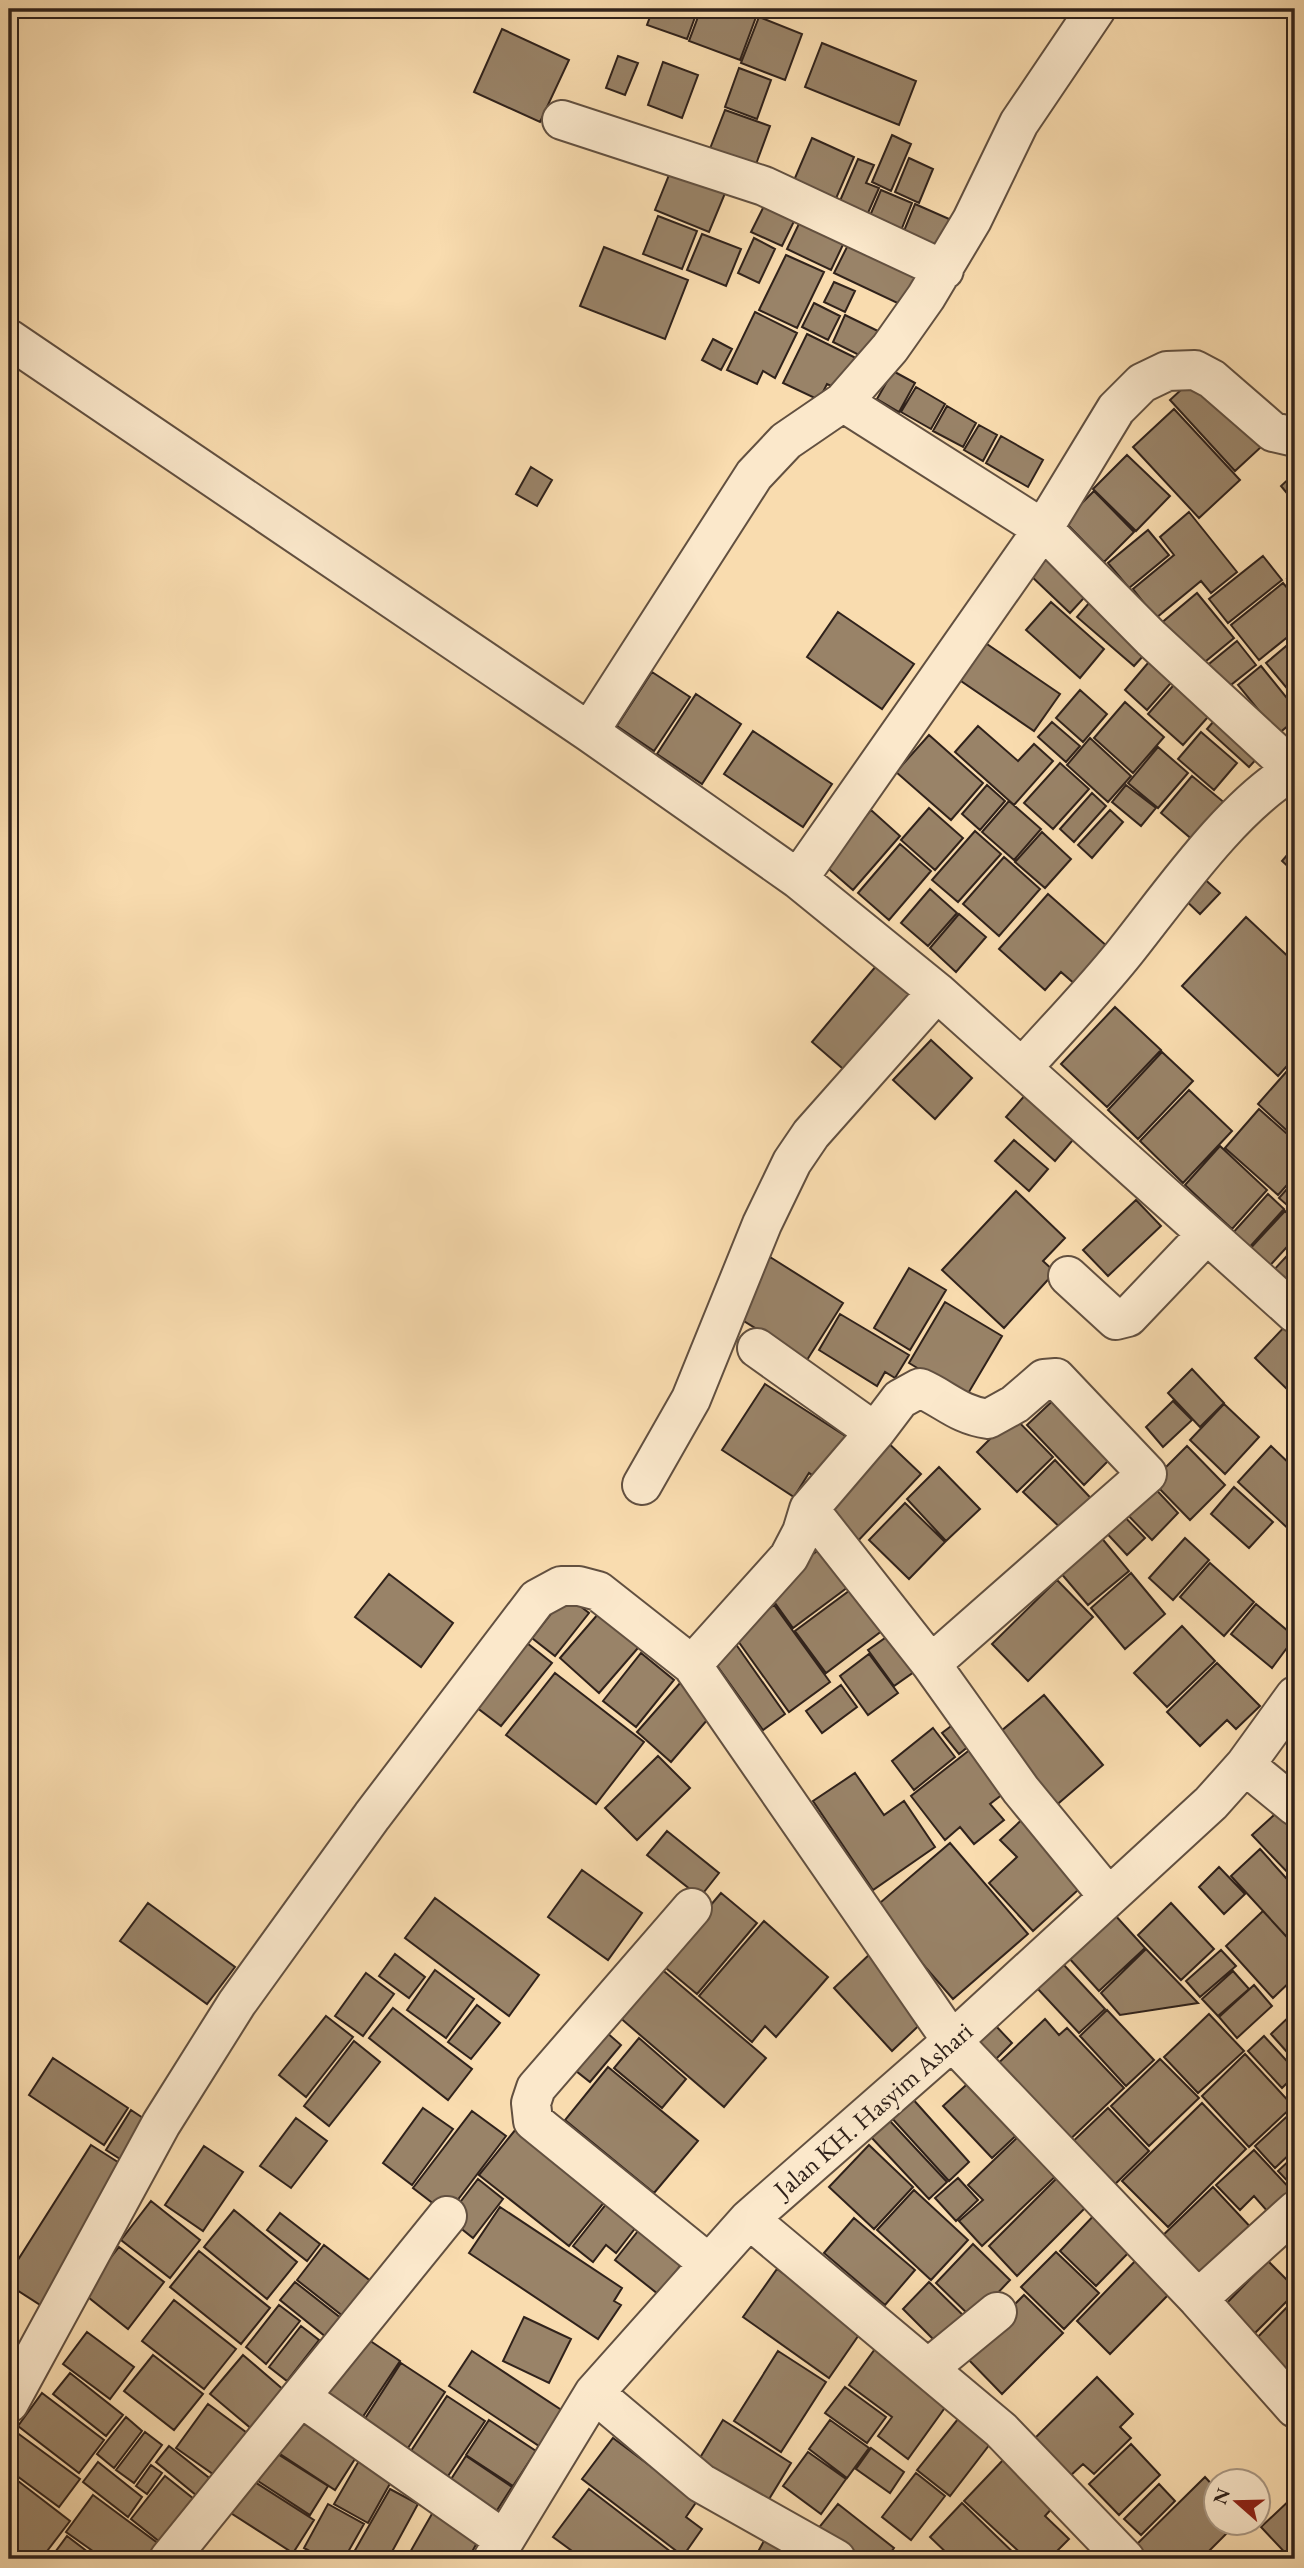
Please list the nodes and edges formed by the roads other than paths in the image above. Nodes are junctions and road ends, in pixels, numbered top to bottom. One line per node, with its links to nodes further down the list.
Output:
1 (1096, 9): 3 (street)
2 (562, 120): 3 (street)
3 (944, 270): 5 (street)
4 (9, 340): 8 (street)
5 (843, 401): 7 (street); 8 (street)
6 (1295, 438): 7 (street)
7 (1044, 529): 9 (street); 10 (street)
8 (589, 732): 10 (street)
9 (1294, 769): 12 (street)
10 (798, 879): 11 (street)
11 (937, 992): 12 (street); 18 (street)
12 (1022, 1068): 13 (street)
13 (1207, 1234): 14 (street); 15 (street)
14 (1068, 1276)
15 (1295, 1313)
16 (757, 1348): 17 (street)
17 (875, 1432): 19 (street); 20 (street)
18 (642, 1485)
19 (809, 1509): 20 (street); 21 (street)
20 (931, 1664): 25 (street)
21 (692, 1665): 27 (street); 37 (street)
22 (1295, 1696): 23 (street, Jalan KH. Hasyim Ashari)
23 (1245, 1765): 24 (street); 25 (street, Jalan KH. Hasyim Ashari)
24 (1295, 1806)
25 (1108, 1896): 27 (street, Jalan KH. Hasyim Ashari)
26 (692, 1908): 31 (street)
27 (952, 2041): 30 (street, Jalan KH. Hasyim Ashari); 32 (street)
28 (1295, 2211): 32 (street)
29 (447, 2216): 36 (street)
30 (749, 2219): 31 (street, Jalan KH. Hasyim Ashari); 34 (street)
31 (708, 2263): 35 (street, Jalan KH. Hasyim Ashari)
32 (1198, 2299): 38 (street)
33 (996, 2312): 34 (street)
34 (930, 2367): 42 (street)
35 (594, 2393): 39 (street, Jalan KH. Hasyim Ashari); 41 (street)
36 (302, 2398): 39 (street); 40 (street)
37 (9, 2403)
38 (1295, 2408)
39 (498, 2549)
40 (169, 2559)
41 (836, 2559)
42 (1125, 2559)

